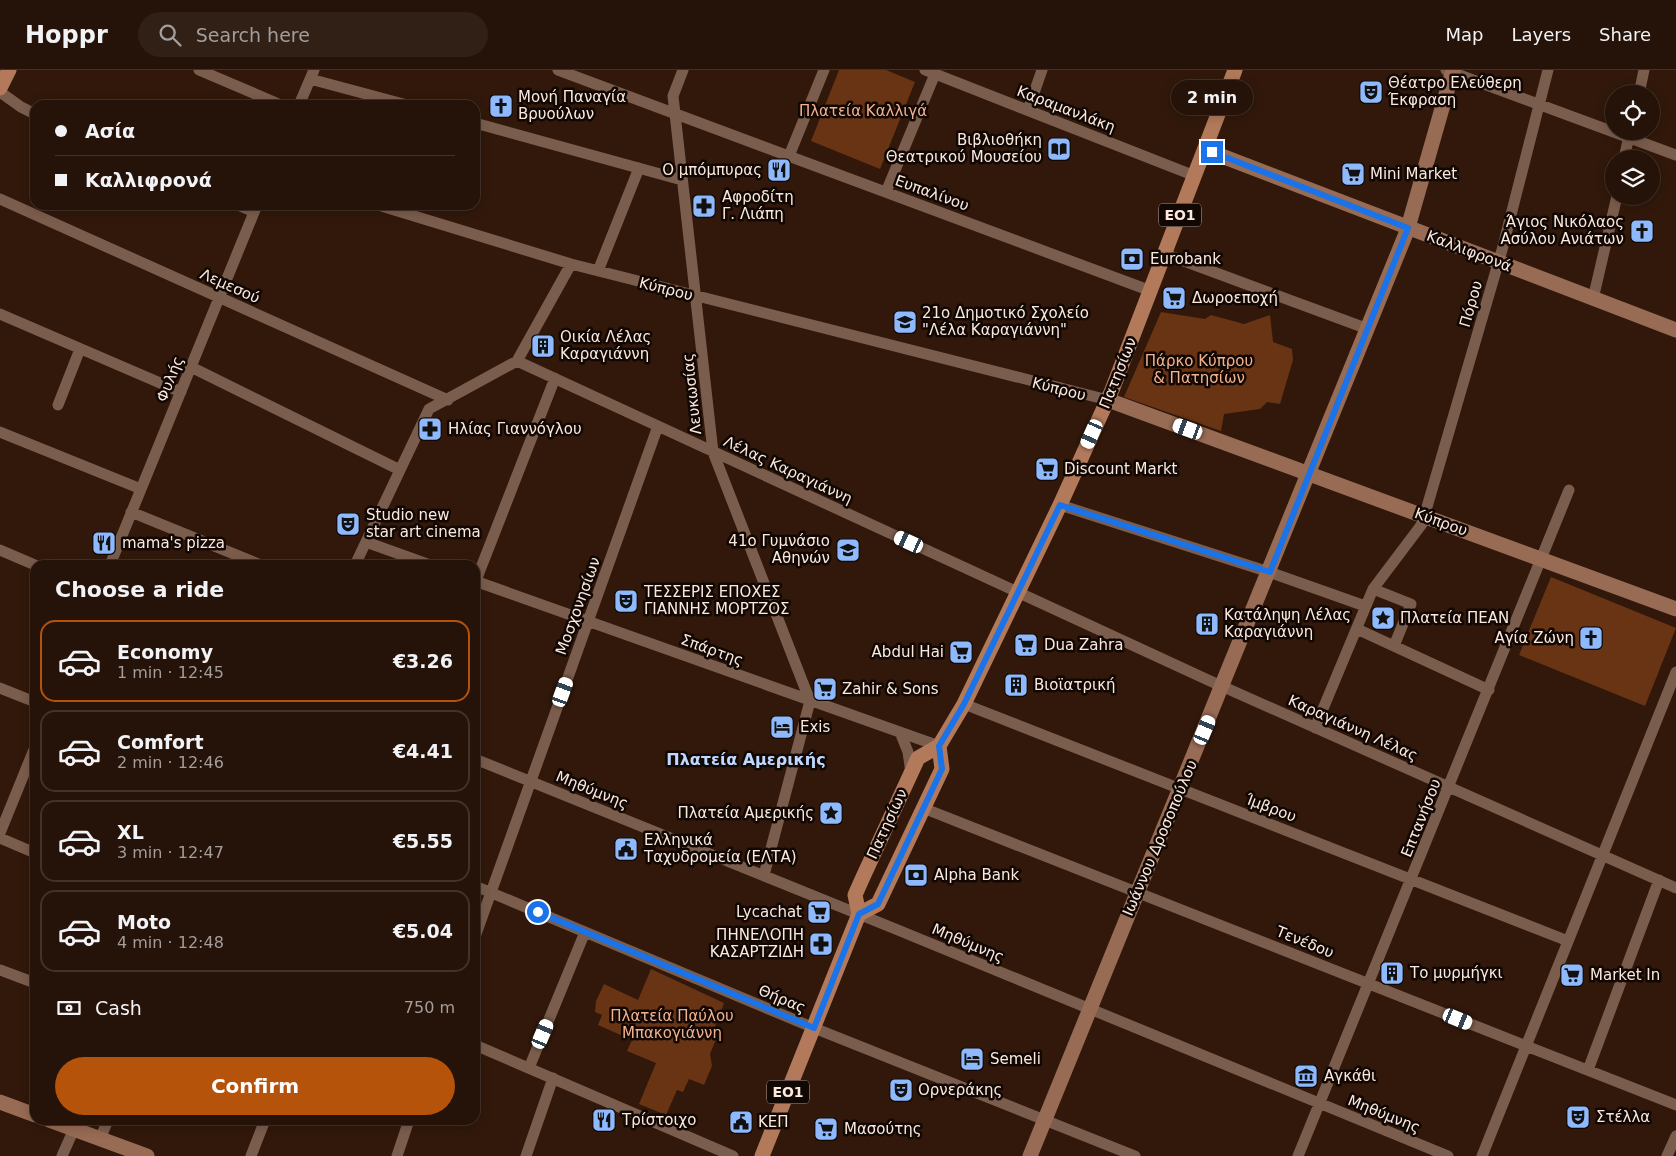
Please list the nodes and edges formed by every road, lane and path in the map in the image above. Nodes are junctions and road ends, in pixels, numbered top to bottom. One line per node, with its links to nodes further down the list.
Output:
1 (9, 70): 14 (main road)
2 (199, 70): 16 (street)
3 (558, 70): 22 (street, Ευπαλίνου)
4 (683, 70): 22 (street, Λευκωσίας)
5 (824, 70): 28 (street)
6 (1042, 70): 20 (street)
7 (1235, 70): 26 (main road, Πατησίων / ΕΟ1)
8 (1548, 70): 19 (street, Πόρου)
9 (1644, 70): 13 (street)
10 (1451, 71): 19 (street); 37 (street, Ιωάννου Δροσοπούλου)
11 (930, 72): 20 (street, Καραμανλάκη); 32 (street)
12 (312, 74): 17 (street); 18 (street)
13 (1641, 85)
14 (0, 88)
15 (0, 92): 21 (street)
16 (269, 100)
17 (301, 100)
18 (392, 100)
19 (1540, 105): 24 (street); 39 (street, Πόρου)
20 (1028, 110): 30 (street, Καραμανλάκη)
21 (30, 112)
22 (675, 113): 28 (street, Ευπαλίνου); 31 (street, Λευκωσίας)
23 (480, 125): 29 (street)
24 (1605, 126)
25 (1642, 140): 27 (street)
26 (1206, 150): 30 (main road, Πατησίων / ΕΟ1); 37 (street, Καλλιφρονά)
27 (1676, 155)
28 (789, 156): 32 (street, Ευπαλίνου)
29 (639, 168): 31 (street); 41 (street)
30 (1195, 176): 38 (main road, Πατησίων / ΕΟ1)
31 (682, 180): 43 (street, Λευκωσίας)
32 (886, 192): 42 (street, Ευπαλίνου)
33 (0, 200): 44 (street, Λεμεσού)
34 (1615, 205): 45 (street)
35 (256, 210): 44 (street, Φυλής)
36 (394, 210): 40 (street, Κύπρου)
37 (1408, 228): 39 (street, Καλλιφρονά); 47 (street, Ιωάννου Δροσοπούλου)
38 (1165, 254): 42 (main road, Πατησίων / ΕΟ1); 47 (street)
39 (1498, 262): 45 (street, Καλλιφρονά); 66 (street, Πόρου)
40 (571, 264): 41 (street, Κύπρου); 50 (street)
41 (598, 271): 43 (street, Κύπρου)
42 (1151, 291): 55 (main road, Πατησίων / ΕΟ1)
43 (698, 297): 55 (street, Κύπρου); 59 (street, Λευκωσίας)
44 (219, 298): 51 (street, Φυλής); 54 (street, Λεμεσού)
45 (1594, 299): 48 (street, Καλλιφρονά)
46 (0, 314): 49 (street)
47 (1368, 329): 61 (street, Ιωάννου Δροσοπούλου)
48 (1676, 330)
49 (80, 349): 53 (street); 56 (street)
50 (517, 361): 52 (street, Λέλας Καραγιάννη); 54 (street)
51 (191, 367): 53 (street, Φυλής); 60 (street)
52 (555, 378): 57 (street, Λέλας Καραγιάννη); 75 (street)
53 (180, 392): 62 (street, Φυλής)
54 (448, 400): 60 (street)
55 (1108, 400): 61 (street, Κύπρου); 64 (main road, Πατησίων / ΕΟ1)
56 (58, 404)
57 (658, 426): 59 (street, Λέλας Καραγιάννη); 82 (street, Μοσχονησίων)
58 (0, 432): 62 (street)
59 (713, 452): 79 (street, Λέλας Καραγιάννη); 90 (street, Λευκωσίας)
60 (400, 470): 67 (street)
61 (1309, 474): 66 (street, Κύπρου); 76 (street, Ιωάννου Δροσοπούλου)
62 (141, 488): 65 (street, Φυλής)
63 (1570, 490): 73 (street, Επτανήσου)
64 (1060, 505): 76 (street); 79 (main road, Πατησίων / ΕΟ1)
65 (131, 512): 69 (street, Φυλής); 70 (street)
66 (1425, 517): 73 (street, Κύπρου); 78 (street, Πόρου)
67 (366, 542): 71 (street); 72 (street)
68 (0, 550): 74 (street)
69 (112, 560)
70 (249, 560)
71 (357, 560)
72 (416, 560)
73 (1543, 560): 81 (street, Κύπρου); 88 (street, Επτανήσου)
74 (30, 562)
75 (480, 569)
76 (1270, 572): 80 (street); 86 (street, Ιωάννου Δροσοπούλου)
77 (480, 584): 82 (street, Σπάρτης)
78 (1373, 589): 80 (street, Πόρου); 84 (street)
79 (1018, 593): 86 (street, Καραγιάννη Λέλας); 91 (main road, Πατησίων / ΕΟ1)
80 (1365, 606): 83 (street, Πόρου)
81 (1676, 609)
82 (588, 622): 90 (street, Σπάρτης); 98 (street, Μοσχονησίων)
83 (1357, 629): 84 (street); 92 (street, Πόρου)
84 (1394, 646): 88 (street)
85 (1676, 672): 105 (street)
86 (1223, 687): 92 (street, Καραγιάννη Λέλας); 100 (street, Ιωάννου Δροσοπούλου)
87 (0, 688): 89 (street)
88 (1489, 690): 99 (street, Επτανήσου)
89 (30, 700)
90 (810, 701): 93 (street, Σπάρτης); 106 (street)
91 (964, 704): 94 (main road, Πατησίων / ΕΟ1); 100 (street, Ίμβρου)
92 (1315, 728): 99 (street, Καραγιάννη Λέλας)
93 (900, 732): 94 (street, Σπάρτης); 97 (street)
94 (939, 746): 97 (main road, Πατησίων / ΕΟ1); 101 (main road, Πατησίων)
95 (30, 759): 102 (street)
96 (480, 761): 98 (street, Μηθύμνης)
97 (911, 773): 113 (main road, Πατησίων / ΕΟ1)
98 (531, 781): 106 (street, Μηθύμνης); 111 (street, Μοσχονησίων)
99 (1449, 787): 105 (street, Καραγιάννη Λέλας); 107 (street, Επτανήσου)
100 (1181, 789): 107 (street, Ίμβρου); 112 (street, Ιωάννου Δροσοπούλου)
101 (923, 808): 112 (street, Τενέδου); 113 (main road, Πατησίων)
102 (0, 833)
103 (0, 838): 104 (street)
104 (30, 852)
105 (1602, 854): 108 (street, Καραγιάννη Λέλας); 116 (street)
106 (764, 876): 113 (street, Μηθύμνης)
107 (1411, 879): 116 (street, Ίμβρου); 119 (street, Επτανήσου)
108 (1659, 880): 110 (street, Καραγιάννη Λέλας); 125 (street)
109 (480, 888): 111 (street, Θήρας)
110 (1676, 888)
111 (491, 892): 114 (street, Μοσχονησίων); 115 (street, Θήρας)
112 (1138, 892): 119 (street, Τενέδου); 120 (street, Ιωάννου Δροσοπούλου)
113 (859, 914): 120 (street, Μηθύμνης); 121 (main road, Πατησίων / ΕΟ1)
114 (480, 923)
115 (585, 932): 121 (street, Θήρας); 124 (street)
116 (1568, 941): 122 (street)
117 (0, 970): 118 (street)
118 (30, 981)
119 (1369, 984): 122 (street, Τενέδου); 128 (street, Επτανήσου)
120 (1089, 1009): 128 (street, Μηθύμνης); 131 (street, Ιωάννου Δροσοπούλου)
121 (814, 1028): 131 (street, Θήρας); 145 (main road, Πατησίων / ΕΟ1)
122 (1525, 1046): 125 (street, Τενέδου); 150 (street)
123 (480, 1047): 124 (street)
124 (529, 1068): 126 (street)
125 (1588, 1070): 129 (street, Τενέδου)
126 (553, 1078): 143 (street); 144 (street)
127 (0, 1102): 130 (street)
128 (1319, 1104): 148 (street, Επτανήσου); 149 (street, Μηθύμνης)
129 (1676, 1105)
130 (30, 1113)
131 (1044, 1120): 146 (street, Ιωάννου Δροσοπούλου); 147 (street, Θήρας)
132 (63, 1125): 136 (street)
133 (106, 1125): 138 (street)
134 (263, 1125): 141 (street)
135 (408, 1125): 142 (street)
136 (74, 1129): 138 (street); 139 (street)
137 (1676, 1136): 151 (street)
138 (100, 1139): 140 (street)
139 (62, 1156)
140 (147, 1156)
141 (251, 1156)
142 (397, 1156)
143 (526, 1156)
144 (733, 1156)
145 (762, 1156)
146 (1030, 1156)
147 (1135, 1156)
148 (1298, 1156)
149 (1448, 1156)
150 (1482, 1156)
151 (1667, 1156)

